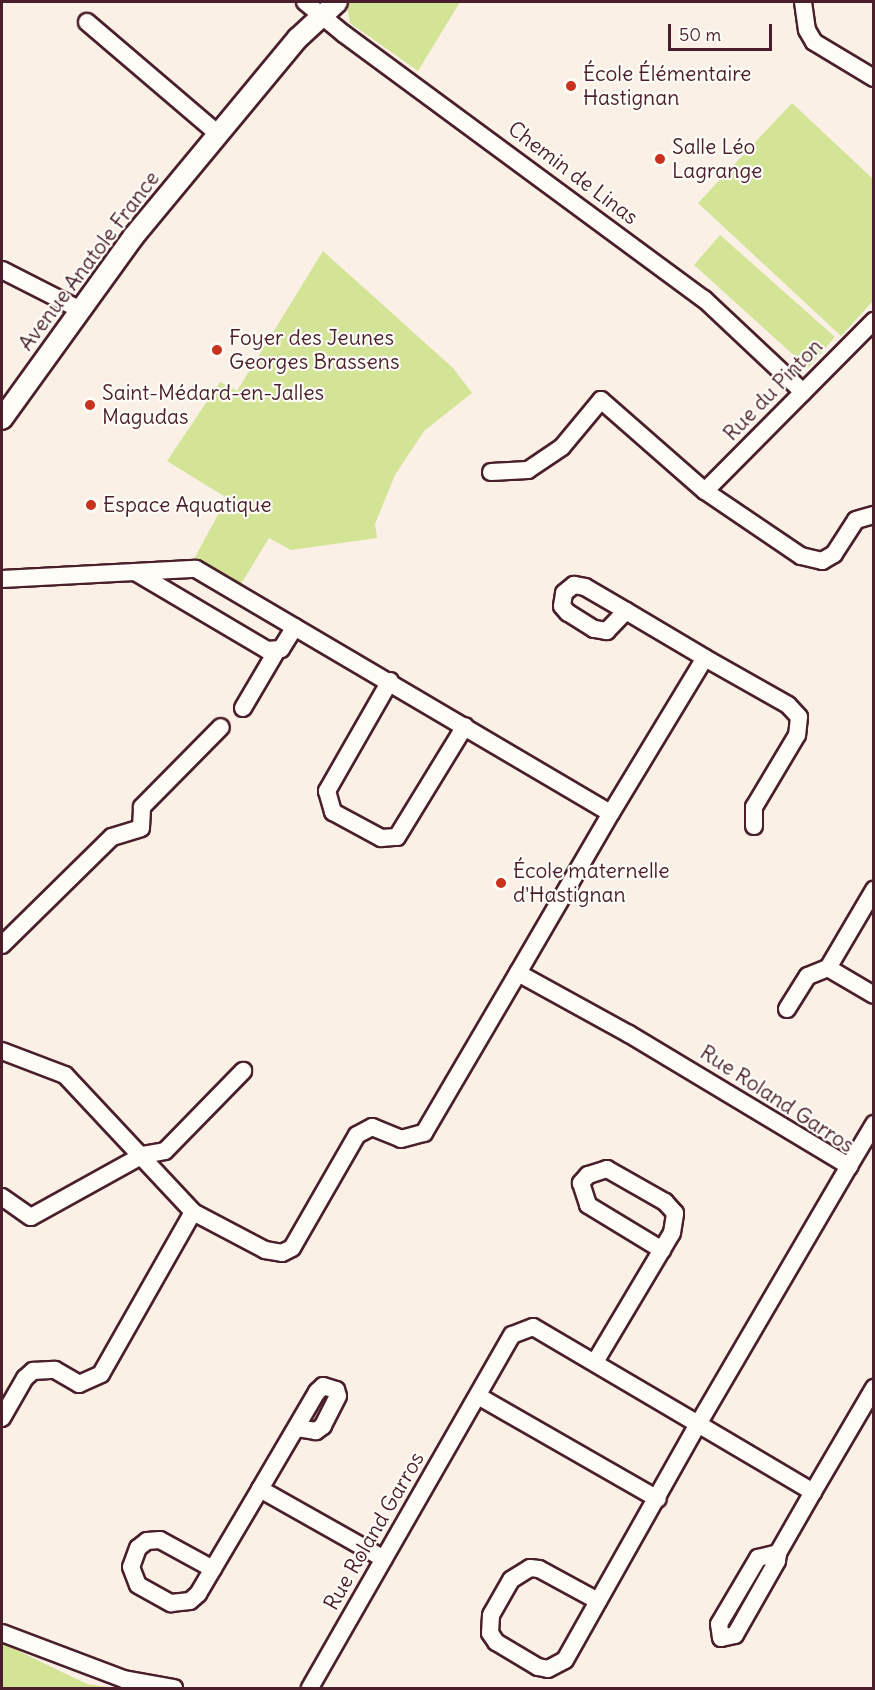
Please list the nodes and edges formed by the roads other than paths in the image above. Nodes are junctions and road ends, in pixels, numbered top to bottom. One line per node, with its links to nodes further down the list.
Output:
1 (337, 2): 3 (street, Avenue Anatole France)
2 (803, 2): 5 (street)
3 (316, 6): 6 (street, Avenue Anatole France); 10 (street, Chemin de Linas)
4 (87, 22): 6 (street)
5 (873, 78)
6 (218, 134): 8 (street, Avenue Anatole France)
7 (2, 270): 8 (street)
8 (81, 310): 11 (street, Avenue Anatole France)
9 (873, 321): 10 (street, Rue du Pinton)
10 (803, 392): 13 (street, Rue du Pinton)
11 (2, 418)
12 (491, 472): 13 (street)
13 (705, 491): 14 (street)
14 (873, 515)
15 (137, 573): 16 (street); 18 (street); 19 (street)
16 (2, 579)
17 (626, 611): 20 (street)
18 (295, 627): 19 (street); 21 (street)
19 (276, 652): 22 (street)
20 (705, 658): 25 (street); 26 (street)
21 (390, 681): 23 (street); 23 (street)
22 (243, 708)
23 (465, 726): 25 (street)
24 (221, 727): 28 (street)
25 (611, 813): 30 (street)
26 (754, 826)
27 (873, 890): 29 (street)
28 (2, 945)
29 (828, 968): 31 (street); 32 (street)
30 (518, 973): 37 (street, Rue Roland Garros); 39 (street)
31 (873, 995)
32 (787, 1009)
33 (2, 1051): 36 (street)
34 (243, 1071): 36 (street)
35 (873, 1124): 37 (street)
36 (142, 1155): 38 (street); 39 (street)
37 (849, 1166): 45 (street, Rue Roland Garros)
38 (2, 1197)
39 (194, 1212): 44 (street)
40 (662, 1250): 40 (street); 41 (street)
41 (595, 1362): 43 (street, Rue Roland Garros); 45 (street, Rue Roland Garros)
42 (873, 1388): 48 (street)
43 (478, 1396): 49 (street); 51 (street, Rue Roland Garros)
44 (2, 1418)
45 (698, 1424): 48 (street); 49 (street)
46 (297, 1428): 47 (street)
47 (260, 1489): 51 (street); 52 (street)
48 (813, 1492): 50 (street)
49 (658, 1500): 53 (street)
50 (778, 1553): 50 (street)
51 (384, 1559): 56 (street, Rue Roland Garros)
52 (213, 1569): 52 (street)
53 (598, 1601): 53 (street)
54 (2, 1633): 55 (street)
55 (174, 1689)
56 (310, 1689)

